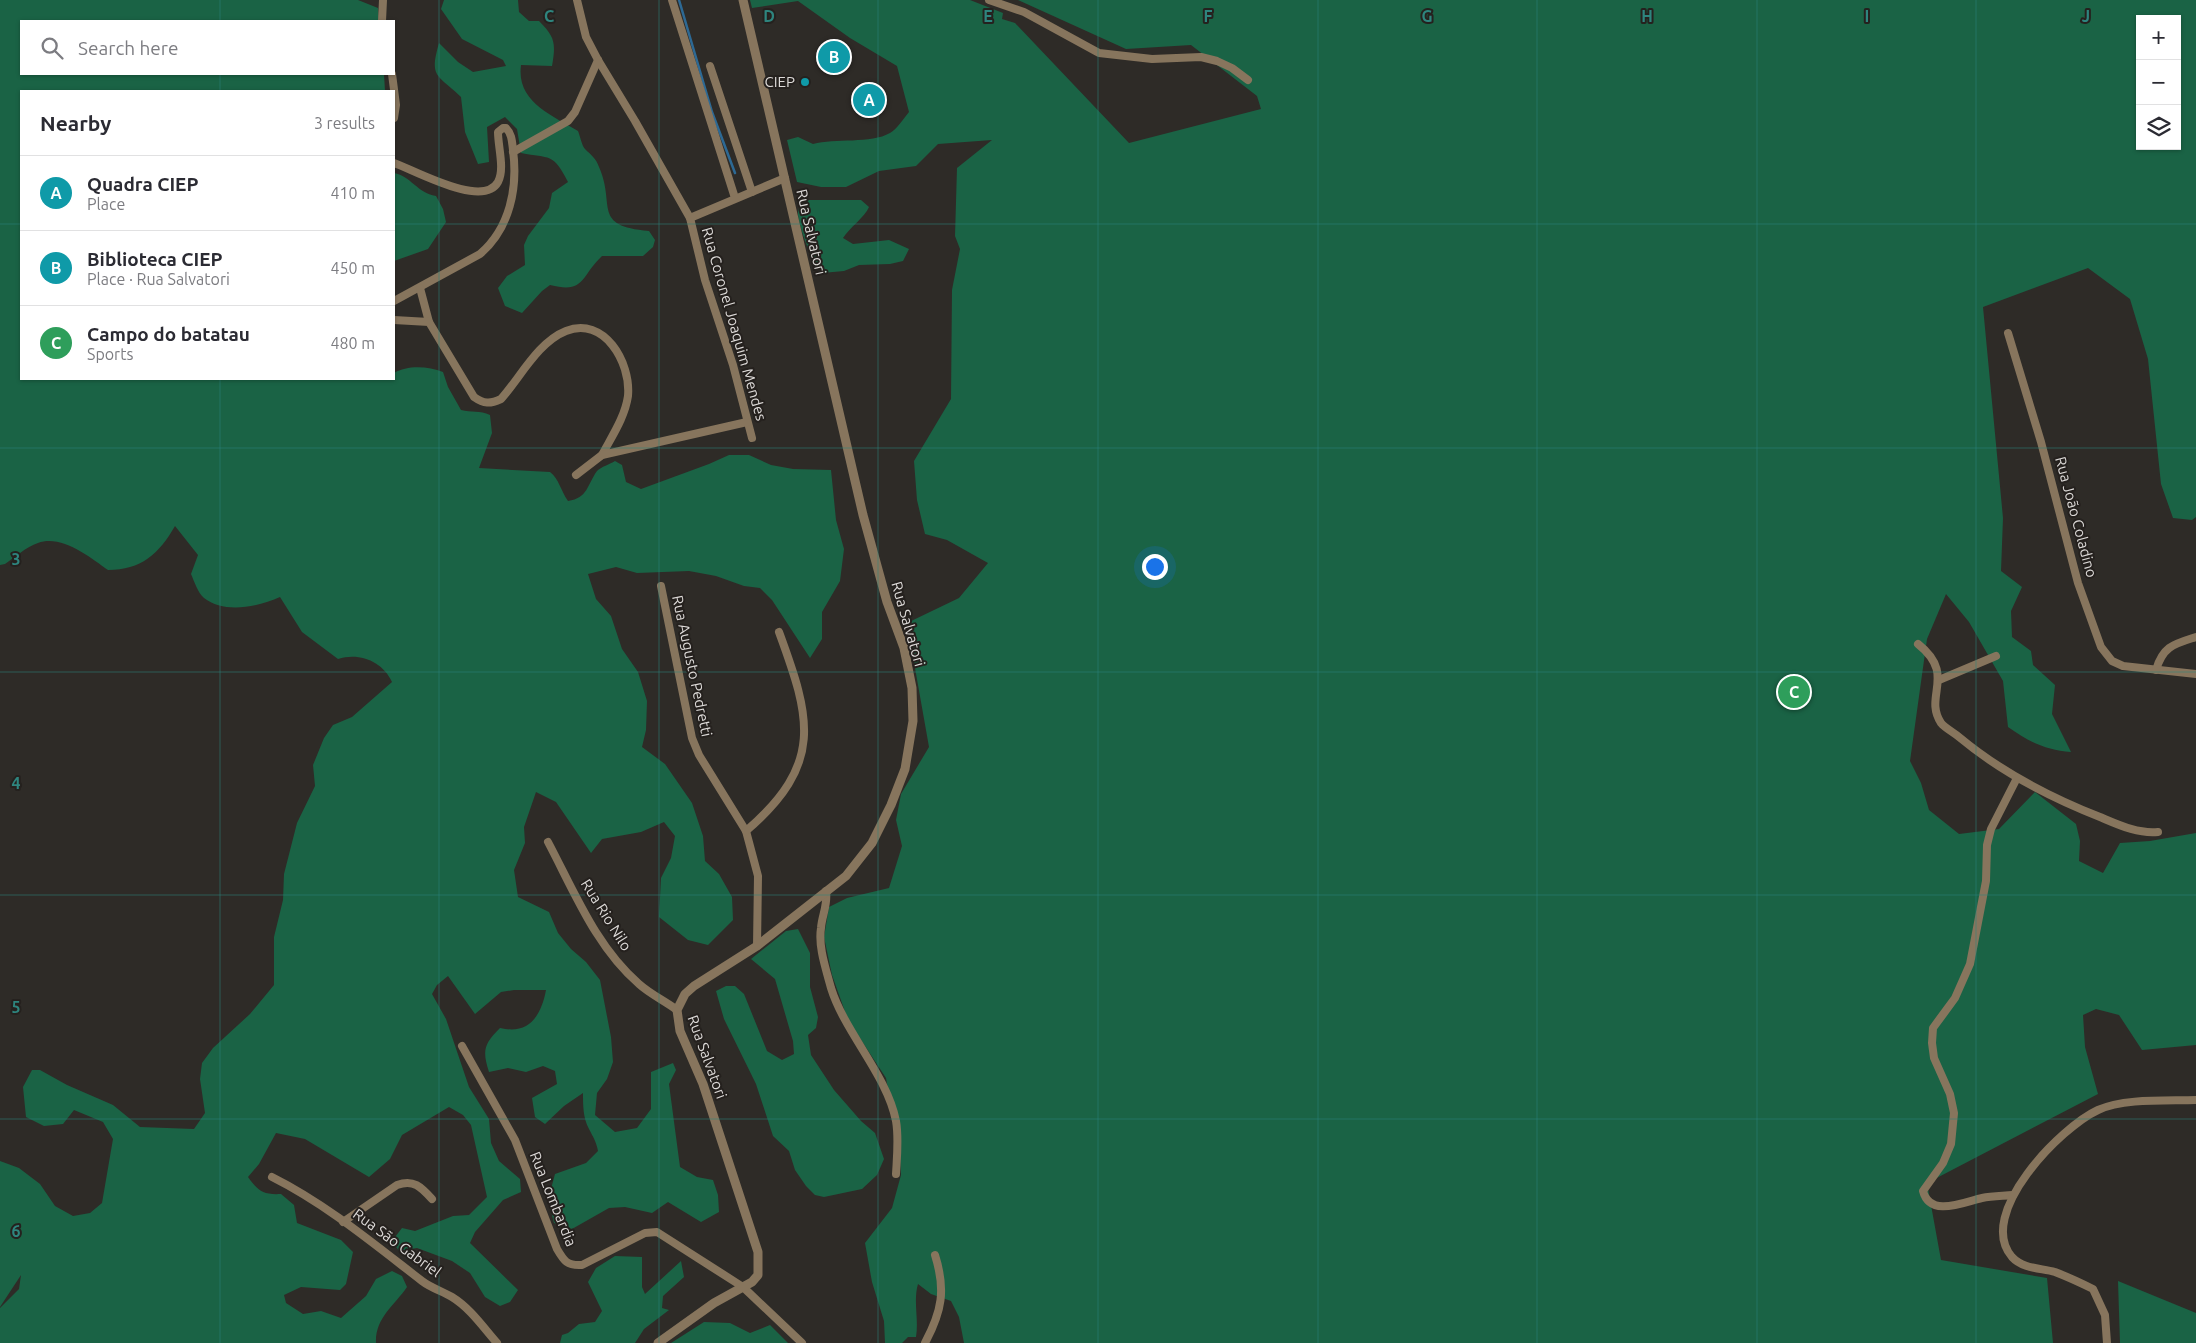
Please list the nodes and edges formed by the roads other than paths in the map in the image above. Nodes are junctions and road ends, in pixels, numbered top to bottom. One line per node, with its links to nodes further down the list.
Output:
1 (383, 0): 6 (street)
2 (577, 0): 7 (street, Rua Coronel Joaquim Mendes)
3 (672, 0): 18 (street)
4 (743, 0): 16 (street, Rua Salvatori)
5 (989, 0): 10 (street)
6 (382, 20)
7 (598, 60): 14 (street); 19 (street, Rua Coronel Joaquim Mendes)
8 (710, 66): 17 (street)
9 (392, 75): 11 (street)
10 (1248, 80)
11 (394, 90)
12 (395, 97): 13 (street)
13 (395, 112)
14 (513, 152): 15 (street); 20 (street)
15 (395, 163)
16 (785, 178): 17 (street, Rua Coronel Joaquim Mendes); 41 (street, Rua Salvatori)
17 (752, 192): 18 (street, Rua Coronel Joaquim Mendes)
18 (734, 198): 19 (street, Rua Coronel Joaquim Mendes)
19 (690, 218): 25 (street, Rua Coronel Joaquim Mendes)
20 (420, 288): 21 (street); 23 (street)
21 (395, 300)
22 (395, 320): 23 (street)
23 (429, 322): 27 (street)
24 (2008, 333): 34 (street, Rua João Coladino)
25 (747, 422): 26 (street, Rua Coronel Joaquim Mendes); 27 (street)
26 (752, 438)
27 (602, 454): 28 (street)
28 (576, 475)
29 (661, 586): 38 (street, Rua Augusto Pedretti)
30 (778, 632): 38 (street)
31 (2196, 637): 34 (street)
32 (1918, 644): 36 (street)
33 (1996, 656): 36 (street)
34 (2156, 670): 35 (street, Rua João Coladino)
35 (2196, 674)
36 (1939, 680): 37 (street)
37 (2017, 778): 39 (street); 48 (street)
38 (746, 831): 42 (street, Rua Augusto Pedretti)
39 (2158, 832)
40 (548, 842): 43 (street, Rua Rio Nilo)
41 (826, 891): 42 (street, Rua Salvatori); 46 (street)
42 (757, 946): 43 (street, Rua Salvatori)
43 (677, 1010): 52 (street, Rua Salvatori)
44 (462, 1046): 52 (street, Rua Lombardia)
45 (2196, 1100): 48 (street)
46 (896, 1174)
47 (272, 1177): 50 (street, Rua São Gabriel)
48 (2014, 1195): 57 (street)
49 (432, 1199): 50 (street)
50 (343, 1222): 53 (street, Rua São Gabriel)
51 (935, 1255): 56 (street)
52 (743, 1287): 54 (street, Rua Salvatori); 55 (street)
53 (497, 1343)
54 (658, 1343)
55 (802, 1343)
56 (925, 1343)
57 (2107, 1343)

